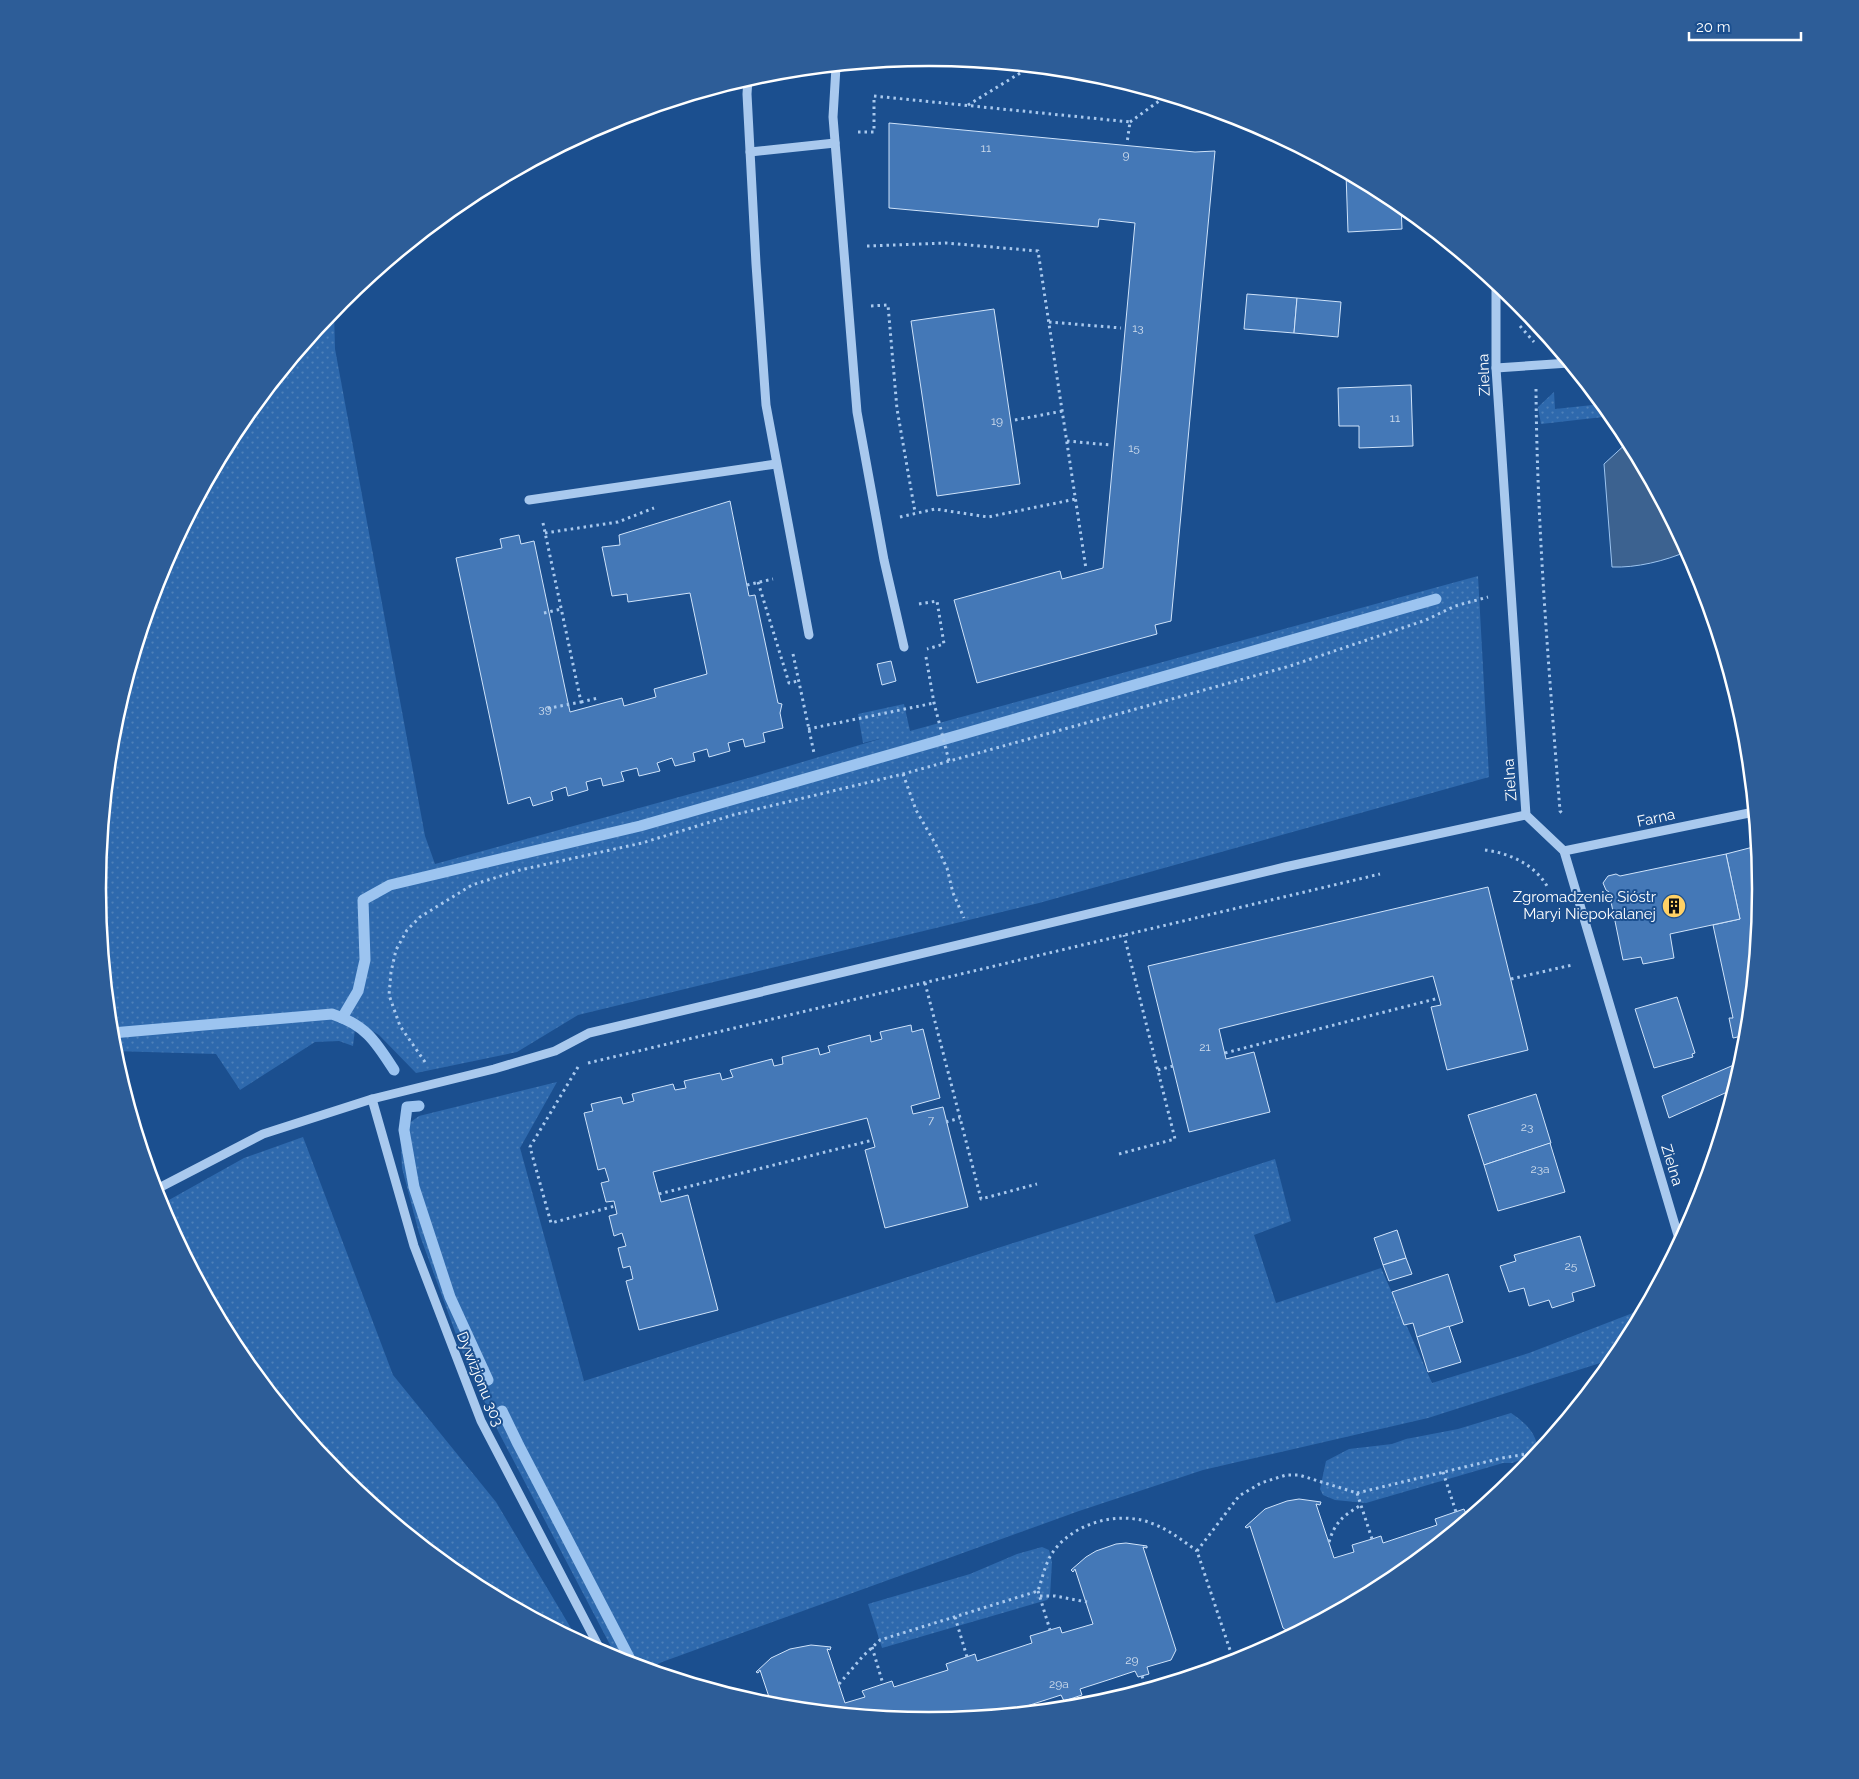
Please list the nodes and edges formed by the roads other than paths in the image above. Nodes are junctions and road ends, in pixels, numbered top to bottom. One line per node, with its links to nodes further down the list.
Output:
1 (836, 72): 3 (street)
2 (747, 87): 4 (street)
3 (835, 143): 4 (street); 11 (street)
4 (750, 152): 8 (street)
5 (1496, 293): 7 (street, Zielna)
6 (1563, 364): 7 (street)
7 (1496, 368): 13 (street, Zielna)
8 (776, 464): 9 (street); 10 (street)
9 (529, 500)
10 (809, 635)
11 (904, 647)
12 (1749, 813): 14 (street, Farna)
13 (1526, 815): 14 (street, Zielna); 15 (street)
14 (1564, 851): 17 (street, Zielna)
15 (372, 1099): 16 (street); 18 (street, Dywizjonu 303)
16 (162, 1186)
17 (1677, 1233)
18 (596, 1642)

